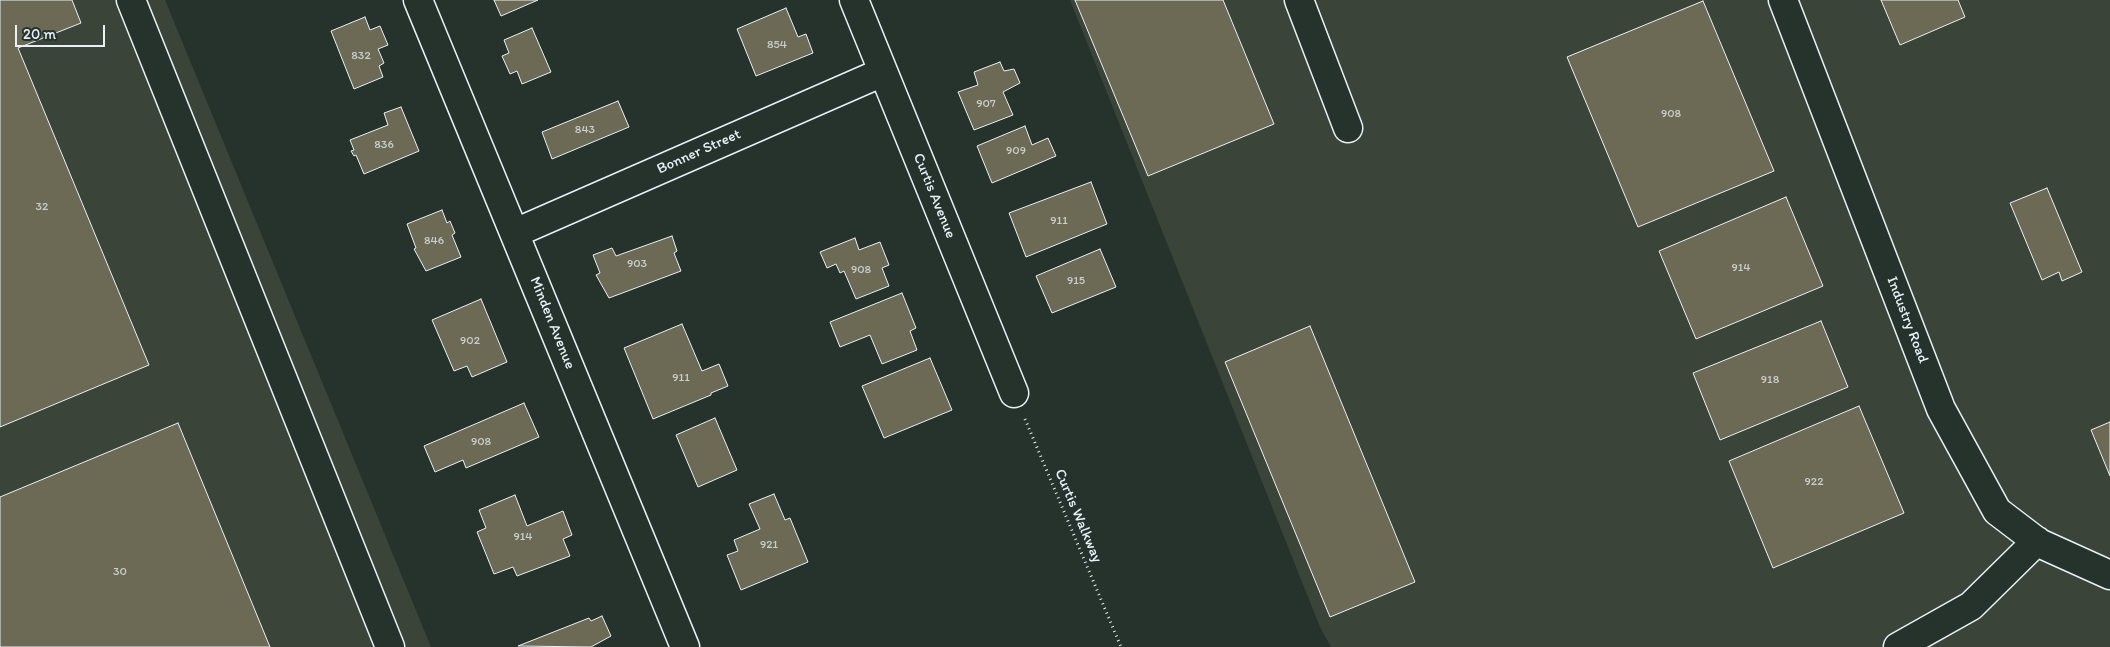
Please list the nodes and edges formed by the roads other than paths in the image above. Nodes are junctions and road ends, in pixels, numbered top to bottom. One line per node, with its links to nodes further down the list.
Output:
1 (131, 0): 12 (street)
2 (418, 0): 8 (street, Minden Avenue)
3 (854, 0): 6 (street, Curtis Avenue)
4 (1299, 0): 7 (street)
5 (1783, 0): 10 (street, Industry Road)
6 (884, 72): 8 (street, Bonner Street); 9 (street, Curtis Avenue)
7 (1348, 128)
8 (515, 232): 13 (street, Minden Avenue)
9 (1014, 393)
10 (2037, 541): 11 (street, Industry Road); 14 (street)
11 (2110, 575)
12 (390, 647)
13 (685, 647)
14 (1898, 647)

